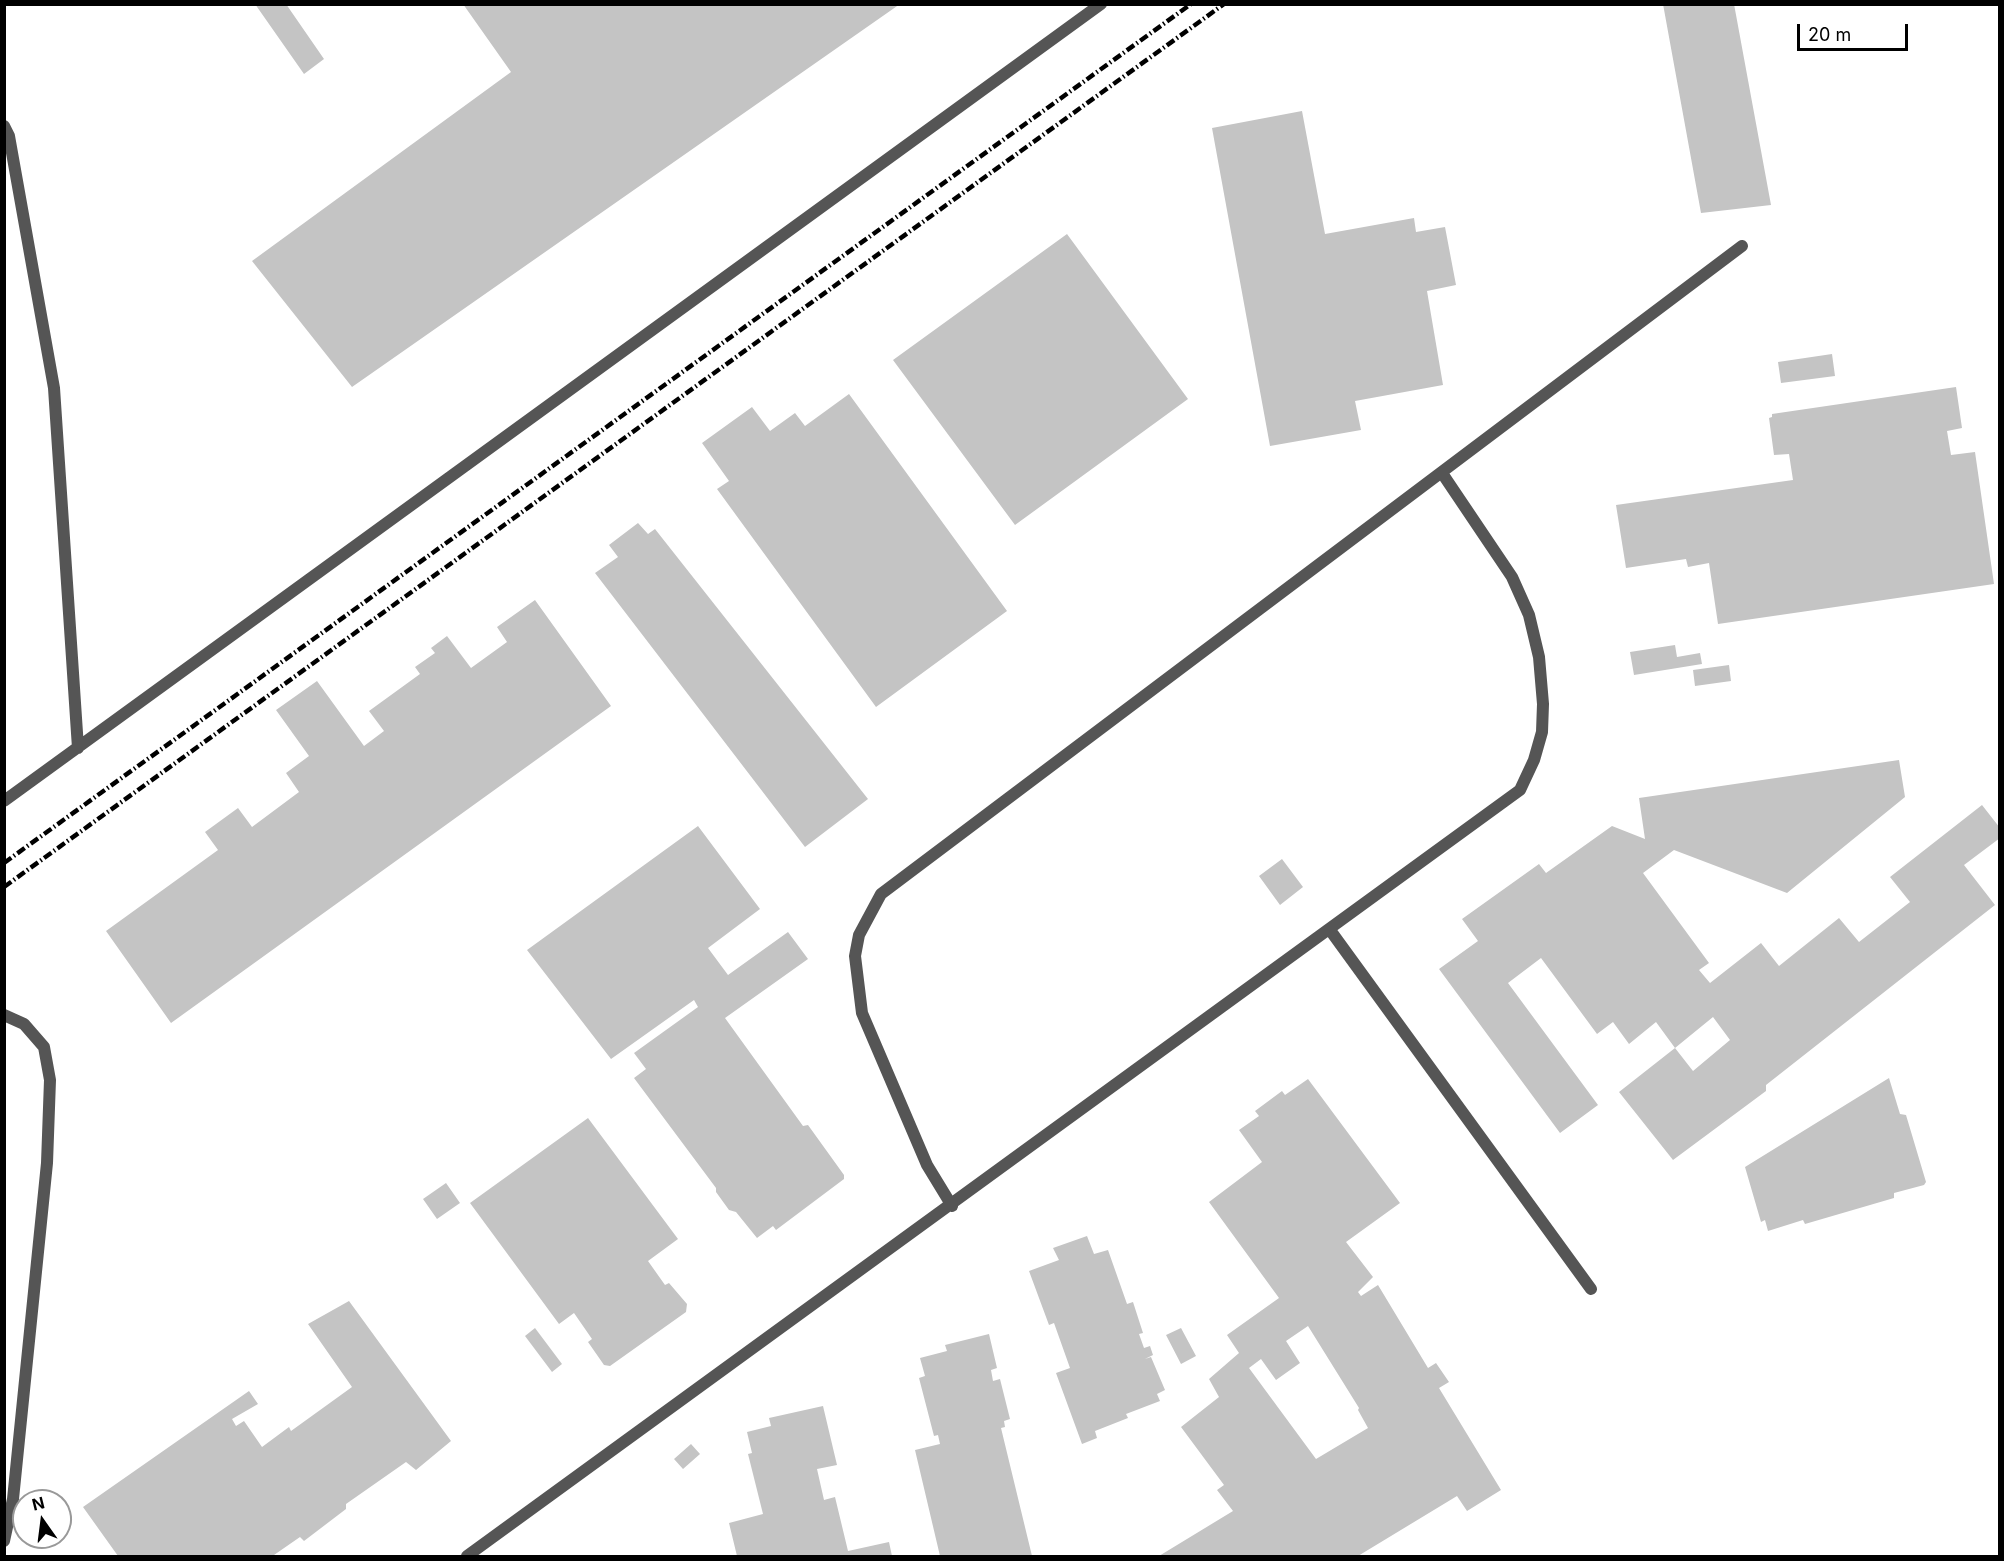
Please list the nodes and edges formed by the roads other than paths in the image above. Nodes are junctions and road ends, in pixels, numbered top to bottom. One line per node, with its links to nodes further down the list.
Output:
1 (1101, 4): 5 (street)
2 (4, 126): 5 (street)
3 (1742, 246): 4 (street)
4 (1442, 473): 7 (street); 9 (street)
5 (78, 748): 6 (street)
6 (4, 801)
7 (1330, 930): 9 (street); 10 (street)
8 (4, 1015): 11 (street)
9 (952, 1206): 12 (street)
10 (1591, 1289)
11 (4, 1541)
12 (467, 1557)

